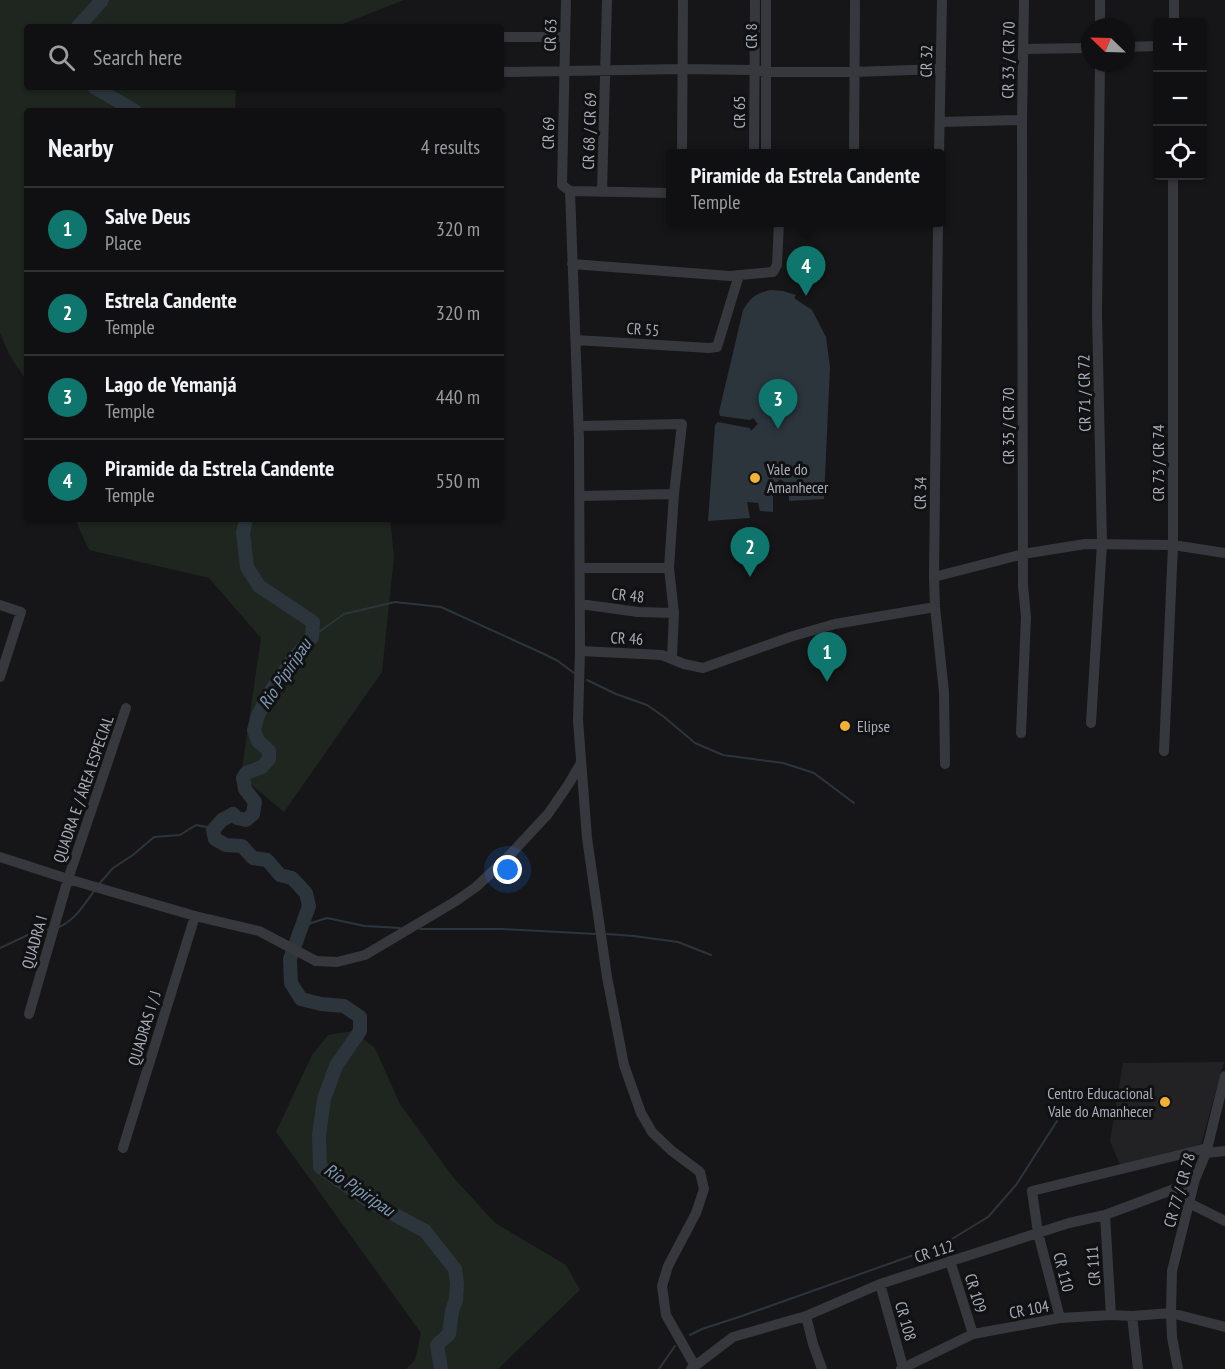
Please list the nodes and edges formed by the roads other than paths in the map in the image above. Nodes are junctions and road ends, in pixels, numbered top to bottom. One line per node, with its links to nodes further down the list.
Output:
1 (566, 0): 14 (street, CR 63)
2 (607, 0): 23 (street, CR 68 / CR 69)
3 (683, 0): 19 (street)
4 (755, 0): 21 (street, CR 65)
5 (766, 0): 25 (street, CR 8)
6 (855, 0): 26 (street)
7 (942, 0): 20 (street, CR 32)
8 (1024, 0): 18 (street, CR 33 / CR 70)
9 (1100, 0): 11 (street)
10 (1174, 0): 12 (street)
11 (1100, 18)
12 (1174, 18)
13 (504, 37): 14 (street)
14 (565, 37): 22 (street, CR 63)
15 (1153, 46): 16 (street)
16 (1135, 47)
17 (1081, 48): 18 (street)
18 (1023, 49): 28 (street, CR 33 / CR 70)
19 (684, 69): 21 (street); 23 (street); 30 (street)
20 (941, 69): 26 (street); 29 (street, CR 32)
21 (754, 70): 25 (street); 31 (street, CR 65)
22 (564, 71): 23 (street); 24 (street); 36 (street, CR 69)
23 (606, 71): 37 (street, CR 68 / CR 69)
24 (504, 72)
25 (766, 72): 26 (street); 32 (street, CR 8)
26 (854, 72): 33 (street)
27 (1100, 72): 47 (street, CR 71 / CR 72)
28 (1022, 120): 29 (street); 50 (street, CR 35 / CR 70)
29 (940, 122): 34 (street)
30 (682, 149)
31 (754, 149)
32 (766, 149)
33 (854, 149)
34 (939, 149)
35 (1173, 180): 48 (street, CR 73 / CR 74)
36 (570, 191): 37 (street); 41 (street)
37 (602, 192): 38 (street)
38 (666, 193)
39 (779, 227): 42 (street)
40 (938, 227): 53 (street, CR 34)
41 (572, 264): 42 (street); 43 (street)
42 (739, 275): 43 (street, CR 55)
43 (576, 340): 44 (street)
44 (579, 426): 45 (street); 46 (street)
45 (674, 494): 46 (street); 52 (street)
46 (579, 496): 51 (street)
47 (1102, 543): 48 (street); 50 (street); 62 (street, CR 71 / CR 72)
48 (1173, 545): 49 (street); 64 (street, CR 73 / CR 74)
49 (1225, 553)
50 (1023, 555): 53 (street); 63 (street, CR 35 / CR 70)
51 (580, 568): 52 (street); 54 (street)
52 (669, 568): 57 (street)
53 (934, 578): 56 (street, CR 34)
54 (580, 604): 57 (street, CR 48); 58 (street)
55 (0, 605): 60 (street)
56 (935, 608): 59 (street, CR 46); 66 (street, CR 34)
57 (674, 613): 59 (street)
58 (580, 651): 59 (street, CR 46); 65 (street)
59 (672, 658)
60 (0, 677)
61 (126, 708): 68 (street, QUADRA E / ÁREA ESPECIAL)
62 (1091, 723)
63 (1021, 733)
64 (1164, 751)
65 (581, 762): 69 (street); 89 (street)
66 (945, 764)
67 (0, 857): 68 (street)
68 (68, 879): 69 (street); 70 (street, QUADRA I)
69 (195, 916): 72 (street, QUADRAS I / J)
70 (29, 1014)
71 (1225, 1076): 73 (street, CR 77 / CR 78)
72 (123, 1148)
73 (1206, 1150): 74 (street); 75 (street, CR 77 / CR 78); 79 (street, CR 110)
74 (1225, 1151)
75 (1195, 1179): 76 (street, CR 77 / CR 78); 77 (street, CR 112)
76 (1189, 1203): 78 (street); 82 (street, CR 77 / CR 78)
77 (1105, 1215): 79 (street, CR 112); 84 (street, CR 111)
78 (1225, 1221)
79 (1038, 1233): 80 (street, CR 112); 86 (street, CR 110)
80 (950, 1261): 81 (street, CR 112); 88 (street, CR 109)
81 (880, 1284): 83 (street, CR 112); 90 (street, CR 108)
82 (1171, 1313): 85 (street, CR 104); 87 (street, CR 104); 93 (street, CR 77 / CR 78)
83 (806, 1316): 89 (street, CR 112); 91 (street)
84 (1112, 1316): 85 (street, CR 104); 86 (street, CR 104)
85 (1132, 1316): 92 (street)
86 (1060, 1318): 88 (street, CR 104)
87 (1225, 1327)
88 (973, 1334): 90 (street, CR 104)
89 (693, 1368)
90 (902, 1368)
91 (822, 1369)
92 (1138, 1369)
93 (1178, 1369)

